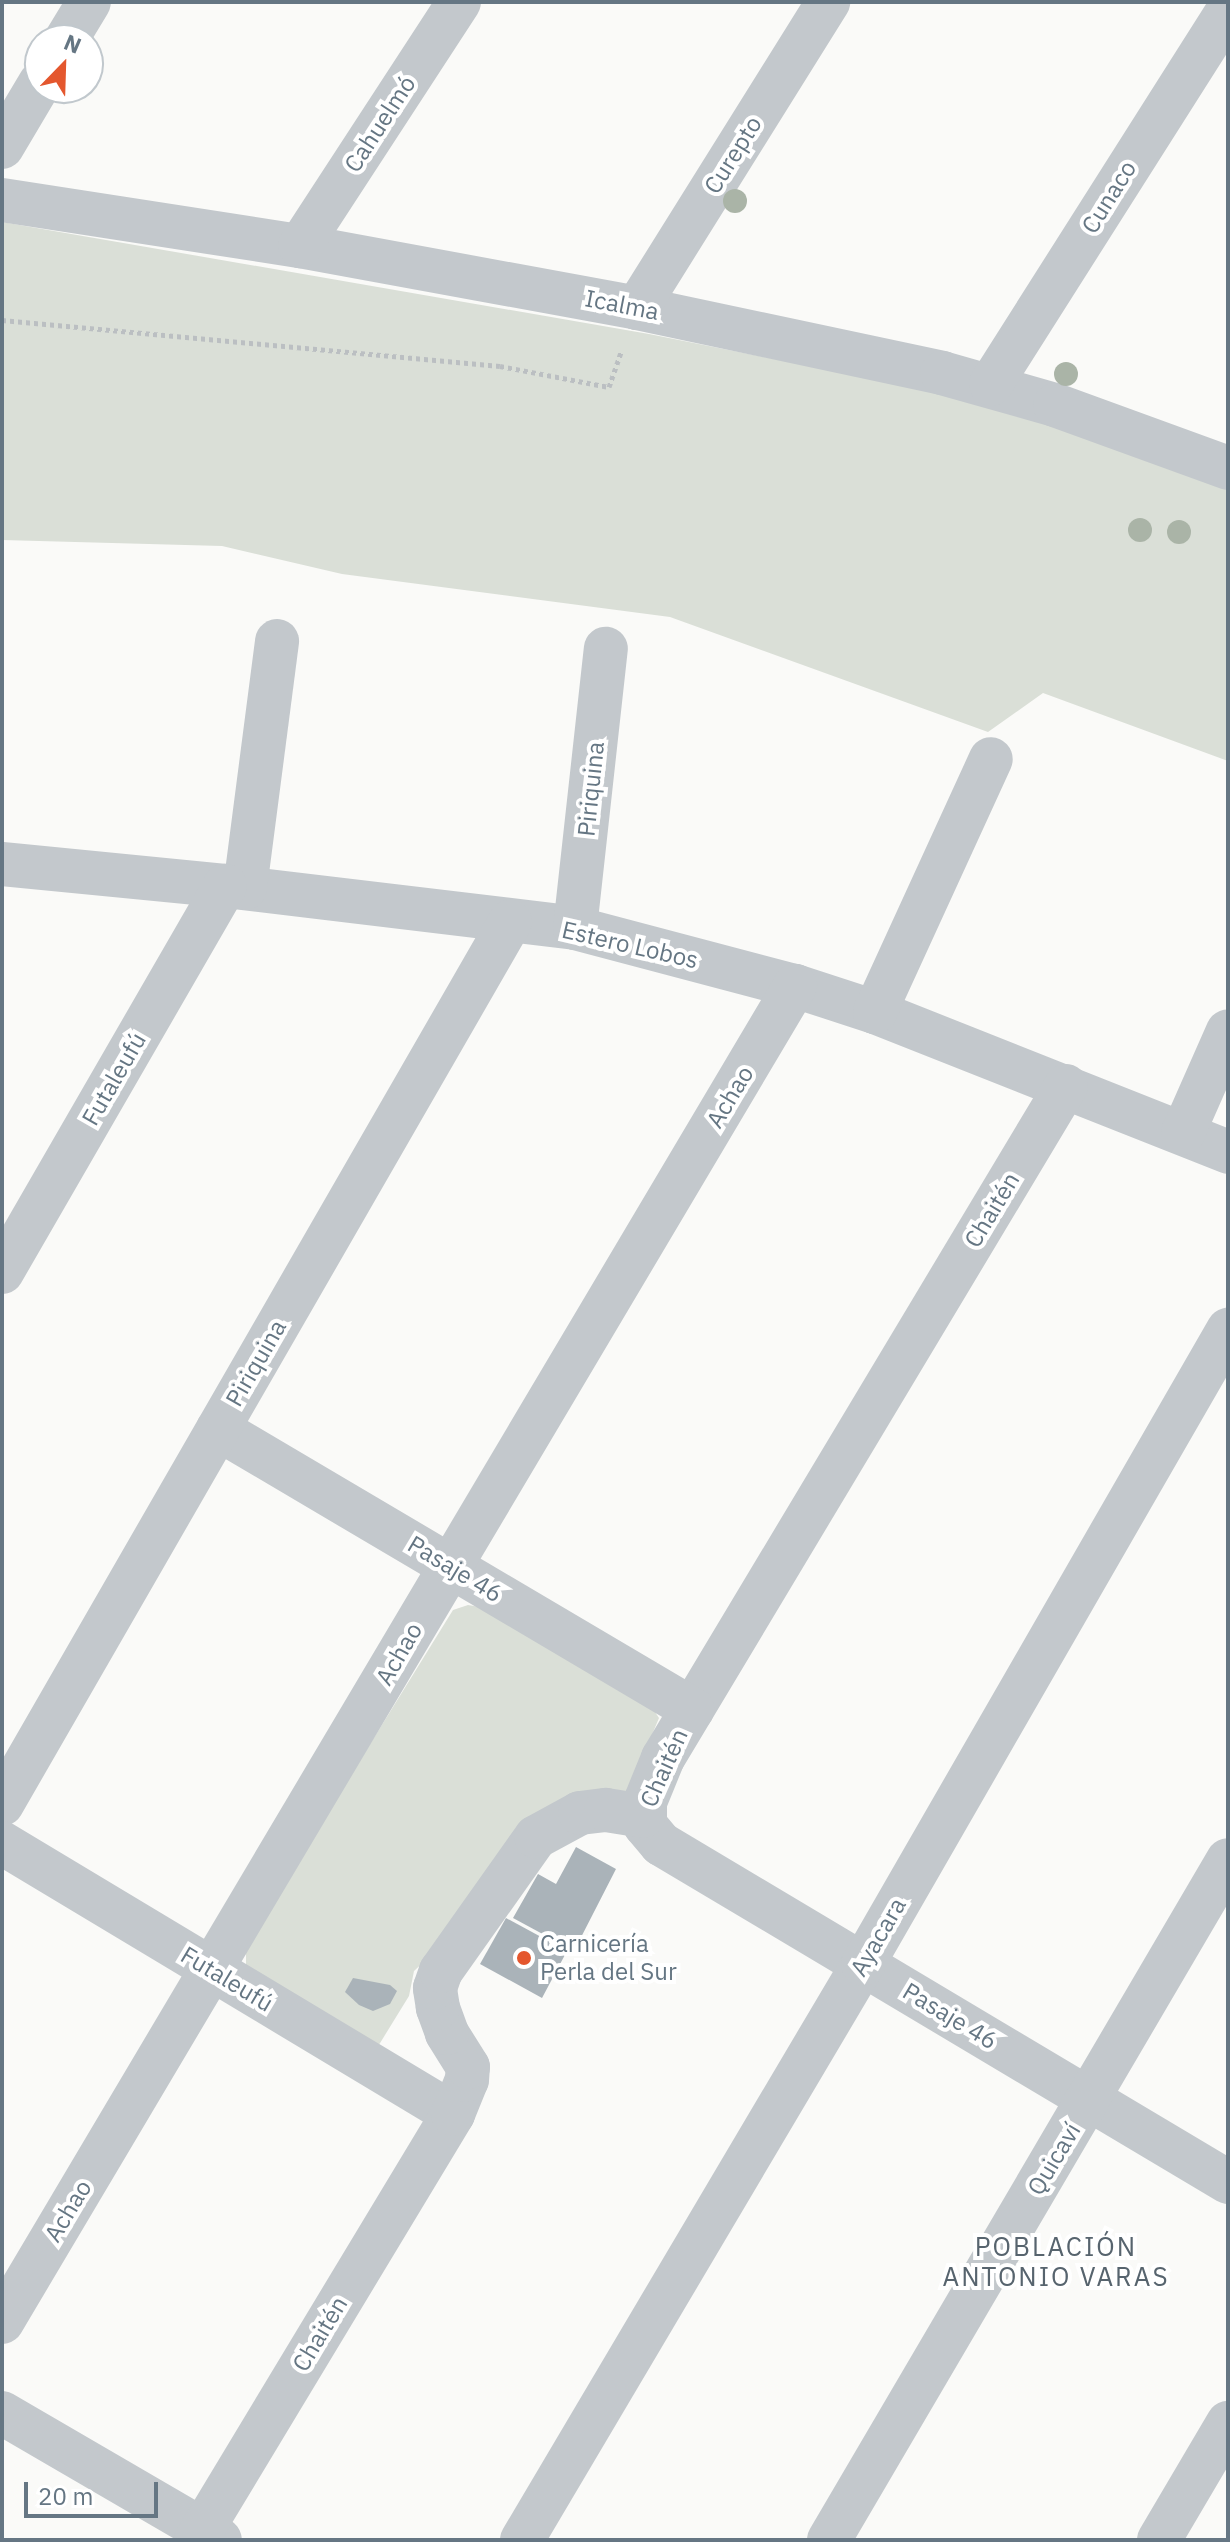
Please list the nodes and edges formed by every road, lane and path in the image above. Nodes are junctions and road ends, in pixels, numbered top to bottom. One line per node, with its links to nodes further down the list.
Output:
1 (89, 2): 5 (street)
2 (459, 2): 9 (street, Cahuelmó)
3 (828, 2): 10 (street, Curepto)
4 (1228, 11): 12 (street, Cunaco)
5 (76, 24)
6 (28, 104): 7 (street)
7 (2, 147)
8 (2, 200): 9 (street, Icalma)
9 (300, 246): 10 (street, Icalma)
10 (637, 308): 11 (path); 12 (street, Icalma)
11 (2, 320)
12 (991, 384): 13 (street, Icalma)
13 (1228, 468)
14 (277, 641): 18 (street, Futaleufú)
15 (606, 649): 20 (street, Piriquina)
16 (991, 759): 22 (street)
17 (2, 864): 18 (street, Estero Lobos)
18 (235, 887): 19 (street, Estero Lobos); 27 (street, Futaleufú)
19 (510, 922): 20 (street, Estero Lobos); 29 (street, Piriquina)
20 (575, 928): 21 (street, Estero Lobos)
21 (795, 986): 22 (street, Estero Lobos); 30 (street, Achao)
22 (875, 1012): 24 (street, Estero Lobos)
23 (1228, 1031): 25 (street)
24 (1066, 1086): 25 (street, Estero Lobos); 31 (street, Chaitén)
25 (1183, 1133): 26 (street, Estero Lobos)
26 (1228, 1152)
27 (2, 1272)
28 (1228, 1330): 36 (street, Ayacara)
29 (218, 1429): 30 (street, Pasaje 46); 32 (street, Piriquina)
30 (450, 1567): 31 (street, Pasaje 46); 37 (street, Achao)
31 (692, 1709): 33 (street, Chaitén)
32 (2, 1804)
33 (644, 1816): 36 (street, Pasaje 46); 39 (street, Chaitén)
34 (2, 1843): 37 (street, Futaleufú)
35 (1228, 1860): 38 (street, Quicaví)
36 (863, 1964): 38 (street, Pasaje 46); 45 (street, Ayacara)
37 (213, 1970): 39 (street, Futaleufú); 41 (street, Achao)
38 (1089, 2100): 40 (street, Pasaje 46); 46 (street, Quicaví)
39 (453, 2114): 44 (street, Chaitén)
40 (1228, 2182)
41 (2, 2322)
42 (2, 2413): 44 (street)
43 (1228, 2423): 47 (street)
44 (206, 2537)
45 (522, 2540)
46 (829, 2540)
47 (1159, 2540)

